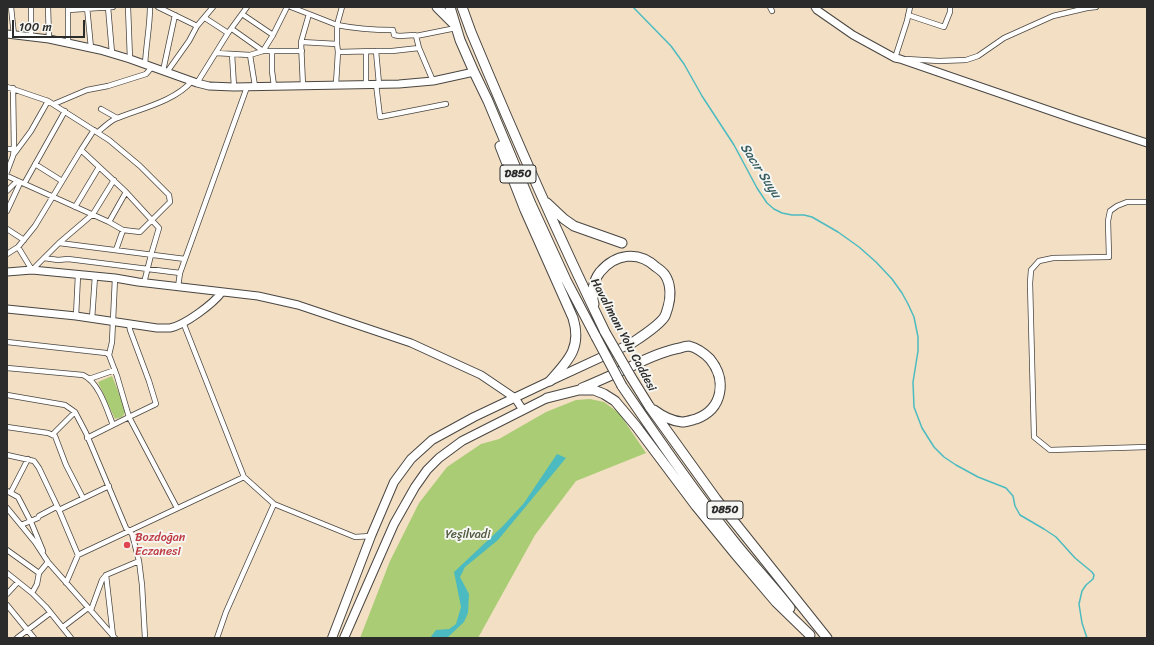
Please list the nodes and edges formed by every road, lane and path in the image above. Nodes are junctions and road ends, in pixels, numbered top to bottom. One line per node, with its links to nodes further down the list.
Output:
1 (11, 7): 33 (street)
2 (31, 7): 36 (street)
3 (48, 7): 37 (street)
4 (110, 7): 21 (street); 49 (street)
5 (128, 7): 54 (street)
6 (150, 7): 55 (street)
7 (158, 7): 25 (street)
8 (205, 7): 22 (street)
9 (247, 7): 23 (street)
10 (288, 7): 34 (street)
11 (292, 7): 24 (street)
12 (342, 7): 28 (street)
13 (437, 7): 30 (highway)
14 (450, 7): 30 (highway, Havalimanı Yolu Caddesi / D850)
15 (462, 7): 97 (highway, Havalimanı Yolu Caddesi / D850)
16 (815, 7): 53 (street)
17 (910, 7): 26 (street)
18 (950, 7): 26 (street)
19 (1096, 7): 53 (street)
20 (68, 8): 21 (street); 39 (street)
21 (87, 8): 41 (street)
22 (212, 8): 27 (street)
23 (242, 14): 31 (street); 34 (street)
24 (309, 14): 28 (street); 38 (street)
25 (175, 15): 29 (street); 56 (street)
26 (908, 15): 53 (street)
27 (205, 18): 29 (street); 32 (street)
28 (337, 25): 35 (street); 40 (street)
29 (197, 26): 56 (street)
30 (456, 28): 35 (street); 57 (highway, Havalimanı Yolu Caddesi / D850)
31 (232, 29): 32 (street); 43 (street)
32 (228, 33): 50 (street)
33 (10, 35): 36 (street)
34 (273, 35): 43 (street)
35 (416, 36): 42 (street)
36 (31, 37): 37 (street)
37 (49, 39): 39 (street)
38 (301, 42): 40 (street); 45 (street)
39 (68, 43): 41 (street)
40 (337, 44): 47 (street)
41 (91, 48): 49 (street)
42 (419, 48): 46 (street); 58 (street)
43 (263, 51): 44 (street); 52 (street)
44 (272, 51): 45 (street); 64 (street)
45 (302, 51): 65 (street)
46 (376, 51): 48 (street); 62 (street)
47 (338, 52): 48 (street); 60 (street)
48 (366, 52): 61 (street)
49 (112, 53): 54 (street)
50 (216, 53): 51 (street); 59 (street)
51 (232, 54): 52 (street); 67 (street)
52 (250, 55): 63 (street)
53 (898, 58): 82 (street)
54 (130, 59): 55 (street)
55 (148, 66): 56 (street); 72 (street)
56 (165, 71): 59 (street)
57 (474, 72): 58 (street); 71 (highway, Havalimanı Yolu Caddesi / D850)
58 (432, 81): 62 (street)
59 (194, 82): 67 (street); 78 (street)
60 (336, 84): 61 (street); 65 (street)
61 (366, 84): 62 (street)
62 (378, 84): 73 (street)
63 (255, 86): 64 (street); 68 (street)
64 (274, 86): 65 (street)
65 (303, 86)
66 (7, 87): 69 (street)
67 (234, 87): 68 (street)
68 (247, 87): 114 (street)
69 (13, 88): 70 (street); 77 (street)
70 (48, 101): 72 (street); 86 (street)
71 (488, 101): 138 (highway); 182 (highway, Havalimanı Yolu Caddesi / D850, bridge)
72 (54, 104): 75 (street)
73 (446, 104)
74 (101, 109): 78 (street)
75 (65, 111): 81 (street); 87 (street)
76 (7, 112): 77 (street)
77 (14, 115): 80 (street)
78 (117, 118): 81 (street)
79 (7, 131): 80 (street)
80 (14, 131): 84 (street)
81 (96, 131): 85 (street); 102 (street)
82 (1147, 143)
83 (7, 149): 84 (street)
84 (14, 149): 86 (street)
85 (81, 150): 88 (street); 92 (street)
86 (13, 156): 89 (street)
87 (35, 164): 92 (street); 93 (street)
88 (99, 167): 91 (street); 99 (street)
89 (7, 172)
90 (7, 176): 93 (street)
91 (114, 180): 95 (street); 101 (street)
92 (62, 181): 96 (street)
93 (20, 183): 94 (street); 96 (street); 100 (street)
94 (7, 191)
95 (126, 192): 102 (street); 103 (street)
96 (53, 196): 99 (street); 106 (street)
97 (542, 198): 108 (highway); 126 (highway, Havalimanı Yolu Caddesi / D850)
98 (1147, 202): 151 (street)
99 (75, 206): 101 (street)
100 (7, 211)
101 (93, 214): 103 (street); 107 (street)
102 (151, 220): 105 (street); 112 (street)
103 (109, 222): 105 (street)
104 (7, 228): 106 (street)
105 (123, 230): 110 (street)
106 (24, 240): 109 (street)
107 (59, 243): 110 (street); 113 (street)
108 (622, 243)
109 (18, 247): 111 (street); 116 (street)
110 (116, 250): 112 (street)
111 (7, 254)
112 (151, 255): 114 (street); 115 (street)
113 (44, 258): 115 (street); 116 (street)
114 (185, 259): 118 (street)
115 (148, 268): 118 (street); 122 (street)
116 (32, 270): 117 (street); 119 (street)
117 (7, 272)
118 (180, 273): 123 (street)
119 (78, 275): 120 (street); 127 (street)
120 (95, 276): 121 (street); 128 (street)
121 (115, 278): 122 (street); 129 (street)
122 (144, 283): 123 (street)
123 (178, 287): 124 (street)
124 (222, 292): 130 (street); 141 (street)
125 (7, 309): 127 (street)
126 (597, 315): 133 (highway); 143 (highway, Havalimanı Yolu Caddesi / D850, bridge)
127 (76, 316): 128 (street)
128 (92, 319): 129 (street)
129 (113, 322): 131 (street); 134 (street)
130 (183, 322): 131 (street); 154 (street)
131 (129, 324): 146 (street)
132 (7, 342): 134 (street)
133 (632, 343): 138 (main road)
134 (109, 355): 136 (street)
135 (7, 368): 137 (street)
136 (115, 370): 137 (street); 146 (street)
137 (89, 378): 147 (street)
138 (550, 381): 141 (main road)
139 (579, 390): 142 (highway); 143 (highway); 182 (highway)
140 (7, 395): 145 (street)
141 (515, 398): 144 (street); 165 (main road)
142 (547, 398): 144 (main road)
143 (648, 406): 191 (highway, Havalimanı Yolu Caddesi / D850)
144 (523, 410): 190 (main road)
145 (75, 412): 149 (street); 150 (street)
146 (129, 417): 147 (street); 160 (street)
147 (113, 425): 150 (street)
148 (7, 427): 149 (street)
149 (52, 435): 157 (street)
150 (88, 438): 155 (street)
151 (1147, 447)
152 (7, 455): 153 (street)
153 (28, 459): 156 (street); 161 (street)
154 (244, 477): 158 (street); 160 (street)
155 (108, 486): 157 (street); 164 (street)
156 (9, 492): 162 (street)
157 (83, 498): 161 (street)
158 (274, 504): 165 (street); 188 (street)
159 (7, 508): 163 (street)
160 (177, 508): 164 (street)
161 (59, 510): 162 (street); 167 (street)
162 (31, 522): 163 (street); 169 (street)
163 (21, 525): 169 (street)
164 (129, 531): 167 (street); 168 (street)
165 (371, 536): 189 (main road)
166 (7, 550): 171 (street)
167 (78, 555): 174 (street)
168 (139, 561): 172 (street); 187 (street)
169 (48, 562): 171 (street); 174 (street)
170 (7, 573): 173 (street)
171 (40, 573): 175 (street)
172 (106, 575): 178 (street); 183 (street)
173 (18, 582): 175 (street); 176 (street)
174 (66, 583): 178 (street)
175 (32, 593): 179 (street)
176 (7, 594)
177 (7, 605): 181 (street)
178 (90, 609): 180 (street); 183 (street)
179 (50, 613): 180 (street); 181 (street)
180 (62, 627): 186 (street)
181 (28, 629): 184 (street); 185 (street)
182 (811, 636)
183 (114, 637)
184 (17, 638)
185 (34, 638)
186 (71, 638)
187 (145, 638)
188 (217, 638)
189 (332, 638)
190 (344, 638)
191 (827, 638)

